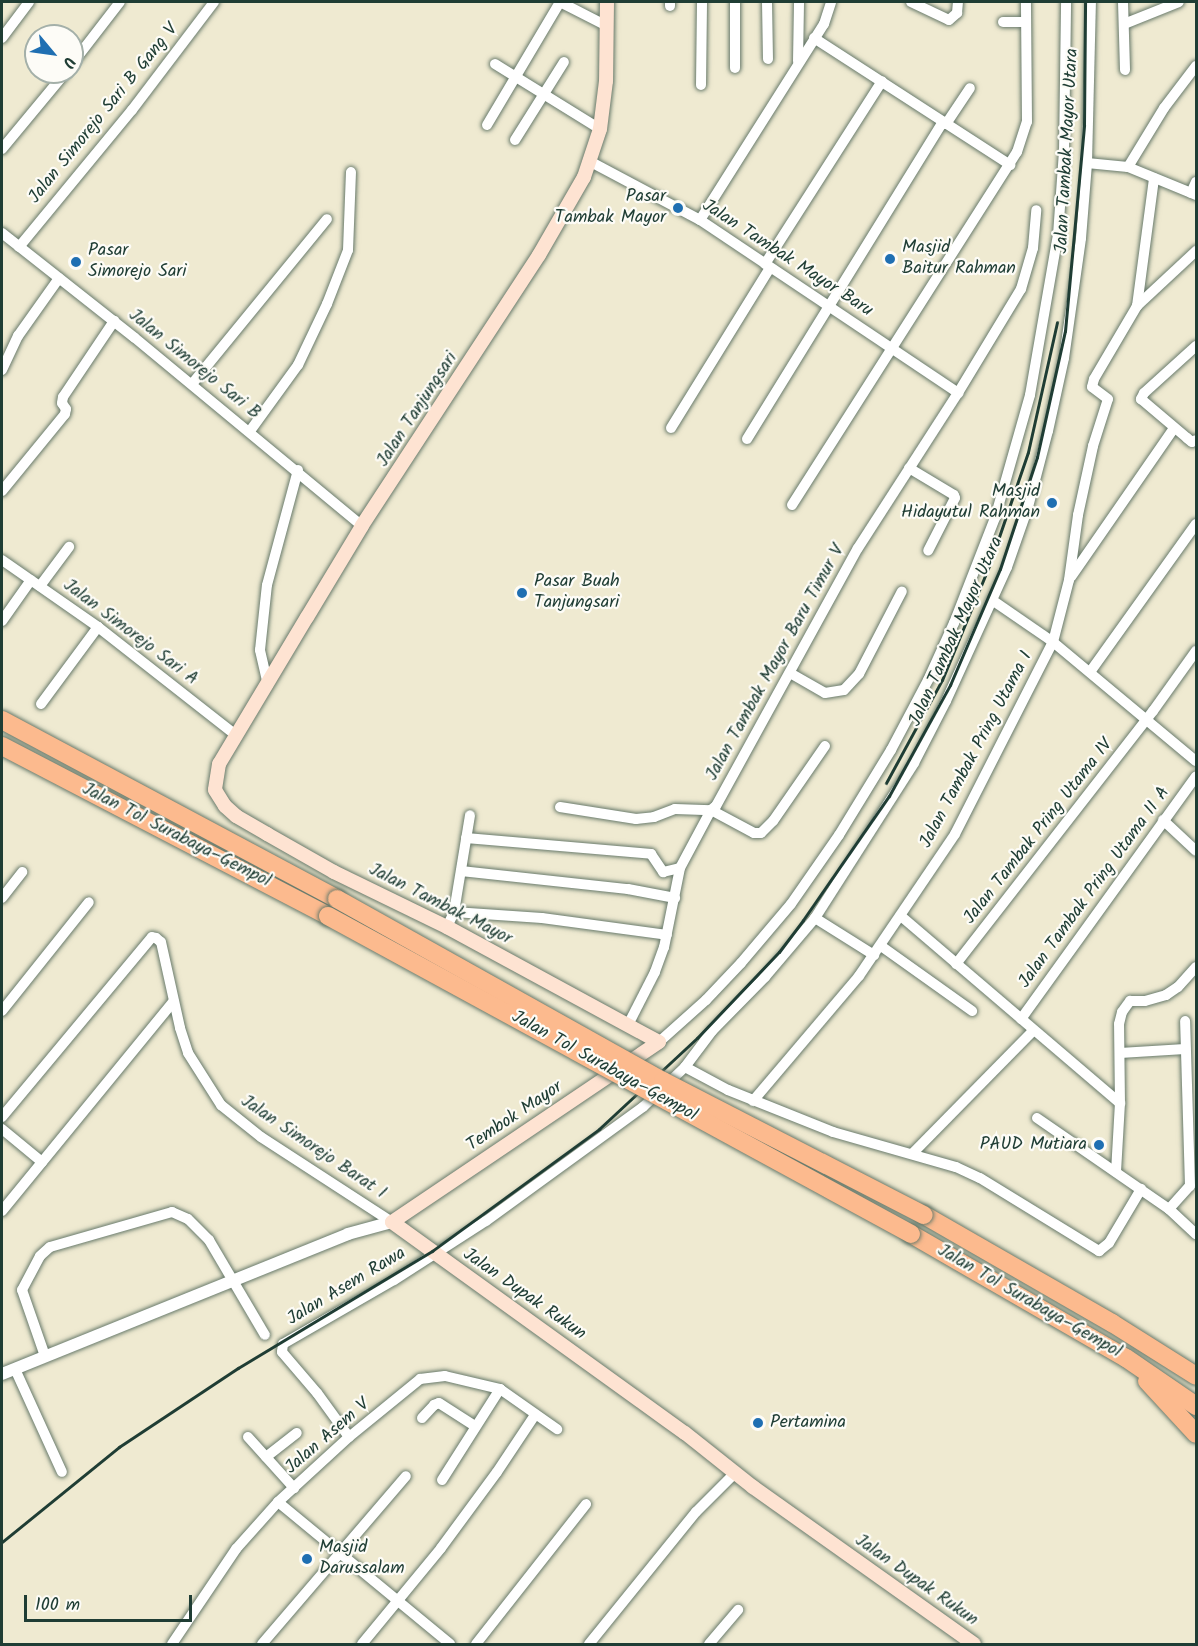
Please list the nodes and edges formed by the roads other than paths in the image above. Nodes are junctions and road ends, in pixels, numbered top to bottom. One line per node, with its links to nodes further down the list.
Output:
1 (29, 2): 22 (street)
2 (120, 2): 24 (street)
3 (214, 2): 55 (street, Jalan Simorejo Sari B Gang V)
4 (560, 2): 21 (street); 32 (street)
5 (607, 2): 21 (main road, Jalan Tanjungsari)
6 (702, 2): 35 (street)
7 (735, 2): 30 (street)
8 (767, 2): 25 (street)
9 (800, 2): 27 (street)
10 (831, 2): 23 (street)
11 (912, 2): 12 (street)
12 (958, 2)
13 (1026, 2): 19 (street)
14 (1066, 2): 128 (street)
15 (1091, 2): 44 (street, Jalan Tambak Mayor Utara)
16 (1123, 2): 20 (street)
17 (1179, 2): 20 (street)
18 (1003, 22): 19 (street)
19 (1026, 22): 45 (street)
20 (1124, 24): 31 (street)
21 (606, 26): 40 (main road, Jalan Tanjungsari)
22 (2, 38)
23 (814, 38): 27 (street); 33 (street)
24 (84, 48)
25 (768, 59)
26 (564, 62): 37 (street)
27 (798, 62): 53 (street)
28 (495, 64): 32 (street)
29 (1197, 66): 46 (street)
30 (735, 68)
31 (1125, 70)
32 (517, 76): 37 (street); 39 (street)
33 (882, 81): 38 (street); 57 (street)
34 (56, 84): 42 (street)
35 (701, 85)
36 (970, 88): 38 (street)
37 (545, 93): 40 (street); 41 (street)
38 (945, 123): 45 (street); 59 (street)
39 (487, 125)
40 (600, 129): 43 (main road, Jalan Tanjungsari)
41 (515, 140)
42 (2, 149)
43 (591, 162): 53 (street, Jalan Tambak Mayor Baru); 77 (main road, Jalan Tanjungsari)
44 (1087, 163): 46 (street); 84 (street, Jalan Tambak Mayor Utara)
45 (1010, 165): 63 (street)
46 (1128, 167): 48 (street)
47 (351, 172): 69 (street)
48 (1154, 178): 50 (street); 60 (street)
49 (1197, 182): 50 (street)
50 (1194, 194)
51 (1036, 210): 66 (street, Jalan Tambak Mayor Baru Timur V)
52 (327, 219): 65 (street)
53 (700, 220): 57 (street, Jalan Tambak Mayor Baru)
54 (2, 234): 55 (street, Jalan Simorejo Sari B)
55 (19, 247): 58 (street, Jalan Simorejo Sari B)
56 (1197, 251): 60 (street)
57 (767, 266): 59 (street, Jalan Tambak Mayor Baru); 67 (street)
58 (59, 278): 61 (street, Jalan Simorejo Sari B); 64 (street)
59 (829, 306): 63 (street, Jalan Tambak Mayor Baru); 70 (street)
60 (1137, 306): 81 (street, Jalan Tambak Pring Utama I)
61 (114, 321): 65 (street, Jalan Simorejo Sari B); 74 (street)
62 (1197, 346): 68 (street)
63 (891, 349): 66 (street, Jalan Tambak Mayor Baru); 75 (street)
64 (2, 370)
65 (192, 384): 69 (street, Jalan Simorejo Sari B)
66 (958, 393): 72 (street, Jalan Tambak Mayor Baru Timur V)
67 (670, 428)
68 (1174, 428): 71 (street); 81 (street)
69 (250, 431): 73 (street, Jalan Simorejo Sari B)
70 (747, 439)
71 (1192, 439)
72 (909, 468): 79 (street); 90 (street, Jalan Tambak Mayor Baru Timur V)
73 (298, 470): 77 (street, Jalan Simorejo Sari B); 91 (street)
74 (2, 491)
75 (792, 505)
76 (1197, 524): 89 (street)
77 (363, 526): 91 (main road, Jalan Tanjungsari)
78 (69, 547): 82 (street)
79 (928, 551)
80 (2, 560): 82 (street, Jalan Simorejo Sari A)
81 (1069, 580): 87 (street, Jalan Tambak Pring Utama I)
82 (36, 583): 85 (street); 86 (street, Jalan Simorejo Sari A)
83 (902, 591): 90 (street)
84 (992, 600): 87 (street); 115 (street, Jalan Tambak Mayor Utara)
85 (2, 621)
86 (98, 627): 92 (street); 95 (street, Jalan Simorejo Sari A)
87 (1053, 642): 89 (street); 114 (street, Jalan Tambak Pring Utama I)
88 (1197, 651): 93 (street, Jalan Tambak Pring Utama IV)
89 (1090, 672): 93 (street)
90 (790, 673): 101 (street, Jalan Tambak Mayor Baru Timur V)
91 (268, 685): 95 (main road, Jalan Tanjungsari)
92 (41, 704)
93 (1147, 719): 98 (street); 119 (street, Jalan Tambak Pring Utama IV)
94 (2, 720): 155 (highway, Jalan Tol Surabaya–Gempol, bridge)
95 (237, 736): 103 (main road, Jalan Tanjungsari)
96 (2, 746): 152 (highway, Jalan Tol Surabaya–Gempol, bridge)
97 (825, 746): 101 (street)
98 (1197, 761)
99 (1197, 776): 104 (street, Jalan Tambak Pring Utama II A)
100 (560, 807): 101 (street)
101 (711, 810): 107 (street, Jalan Tambak Mayor Baru Timur V)
102 (470, 815): 105 (street)
103 (236, 816): 116 (main road, Jalan Tambak Mayor)
104 (1163, 820): 106 (street); 124 (street, Jalan Tambak Pring Utama II A)
105 (466, 838): 107 (street); 108 (street)
106 (1197, 851)
107 (680, 868): 111 (street, Jalan Tambak Mayor Baru Timur V)
108 (461, 871): 111 (street); 113 (street)
109 (22, 872): 110 (street)
110 (2, 898)
111 (675, 898): 117 (street, Jalan Tambak Mayor Baru Timur V)
112 (89, 902): 122 (street)
113 (454, 912): 116 (street); 117 (street)
114 (902, 917): 118 (street, Jalan Tambak Pring Utama I); 119 (street)
115 (815, 918): 118 (street); 131 (street, Jalan Tambak Mayor Utara)
116 (447, 927): 126 (main road, Jalan Tambak Mayor)
117 (667, 935): 126 (street, Jalan Tambak Mayor Baru Timur V)
118 (878, 950): 123 (street); 134 (street, Jalan Tambak Pring Utama I)
119 (956, 964): 124 (street)
120 (1197, 967): 130 (street)
121 (174, 1001): 136 (street, Jalan Simorejo Barat I); 140 (street); 146 (street, Jalan Simorejo Barat I)
122 (2, 1011)
123 (972, 1011)
124 (1021, 1019): 127 (street)
125 (1185, 1021): 129 (street)
126 (628, 1025): 128 (main road)
127 (1033, 1030): 135 (street); 139 (street)
128 (659, 1042): 146 (main road, Tembok Mayor)
129 (1185, 1049): 130 (street); 133 (street)
130 (1120, 1053): 135 (street)
131 (685, 1067): 134 (street); 148 (street, Jalan Tambak Mayor Utara)
132 (1197, 1073): 133 (street)
133 (1186, 1081): 142 (street)
134 (753, 1101): 139 (street)
135 (1120, 1103): 141 (street)
136 (2, 1118)
137 (1036, 1118): 141 (street)
138 (2, 1129): 140 (street)
139 (914, 1153): 143 (street)
140 (42, 1161): 145 (street)
141 (1116, 1172): 143 (street)
142 (1193, 1183): 144 (street)
143 (1142, 1189): 144 (street)
144 (1169, 1209): 147 (street)
145 (2, 1211)
146 (392, 1222): 148 (main road, Jalan Dupak Rukun); 149 (street)
147 (1197, 1234)
148 (435, 1254): 165 (street, Jalan Asem Rawa); 168 (main road, Jalan Dupak Rukun)
149 (231, 1280): 150 (street); 151 (street); 151 (street)
150 (265, 1335)
151 (45, 1356): 153 (street)
152 (1125, 1358): 157 (highway, Jalan Tol Surabaya–Gempol); 163 (highway)
153 (15, 1369): 154 (street); 167 (street)
154 (2, 1374)
155 (1197, 1376)
156 (500, 1389): 158 (street, Jalan Asem V); 160 (street); 165 (street, Jalan Asem V)
157 (1197, 1406)
158 (535, 1415): 161 (street, Jalan Asem V); 175 (street)
159 (422, 1418): 160 (street)
160 (475, 1426): 170 (street)
161 (558, 1429)
162 (297, 1433): 166 (street)
163 (1197, 1434)
164 (248, 1437): 166 (street)
165 (349, 1437): 171 (street, Jalan Asem V)
166 (266, 1457): 171 (street)
167 (63, 1472)
168 (735, 1473): 182 (street); 184 (main road, Jalan Dupak Rukun)
169 (406, 1476): 174 (street)
170 (442, 1480)
171 (294, 1488): 172 (street, Jalan Asem V)
172 (278, 1502): 174 (street); 177 (street, Jalan Asem V)
173 (586, 1504): 181 (street)
174 (340, 1555): 175 (street); 178 (street)
175 (398, 1600): 179 (street); 180 (street)
176 (738, 1610): 183 (street)
177 (172, 1644)
178 (262, 1644)
179 (362, 1644)
180 (450, 1644)
181 (476, 1644)
182 (589, 1644)
183 (709, 1644)
184 (974, 1644)

